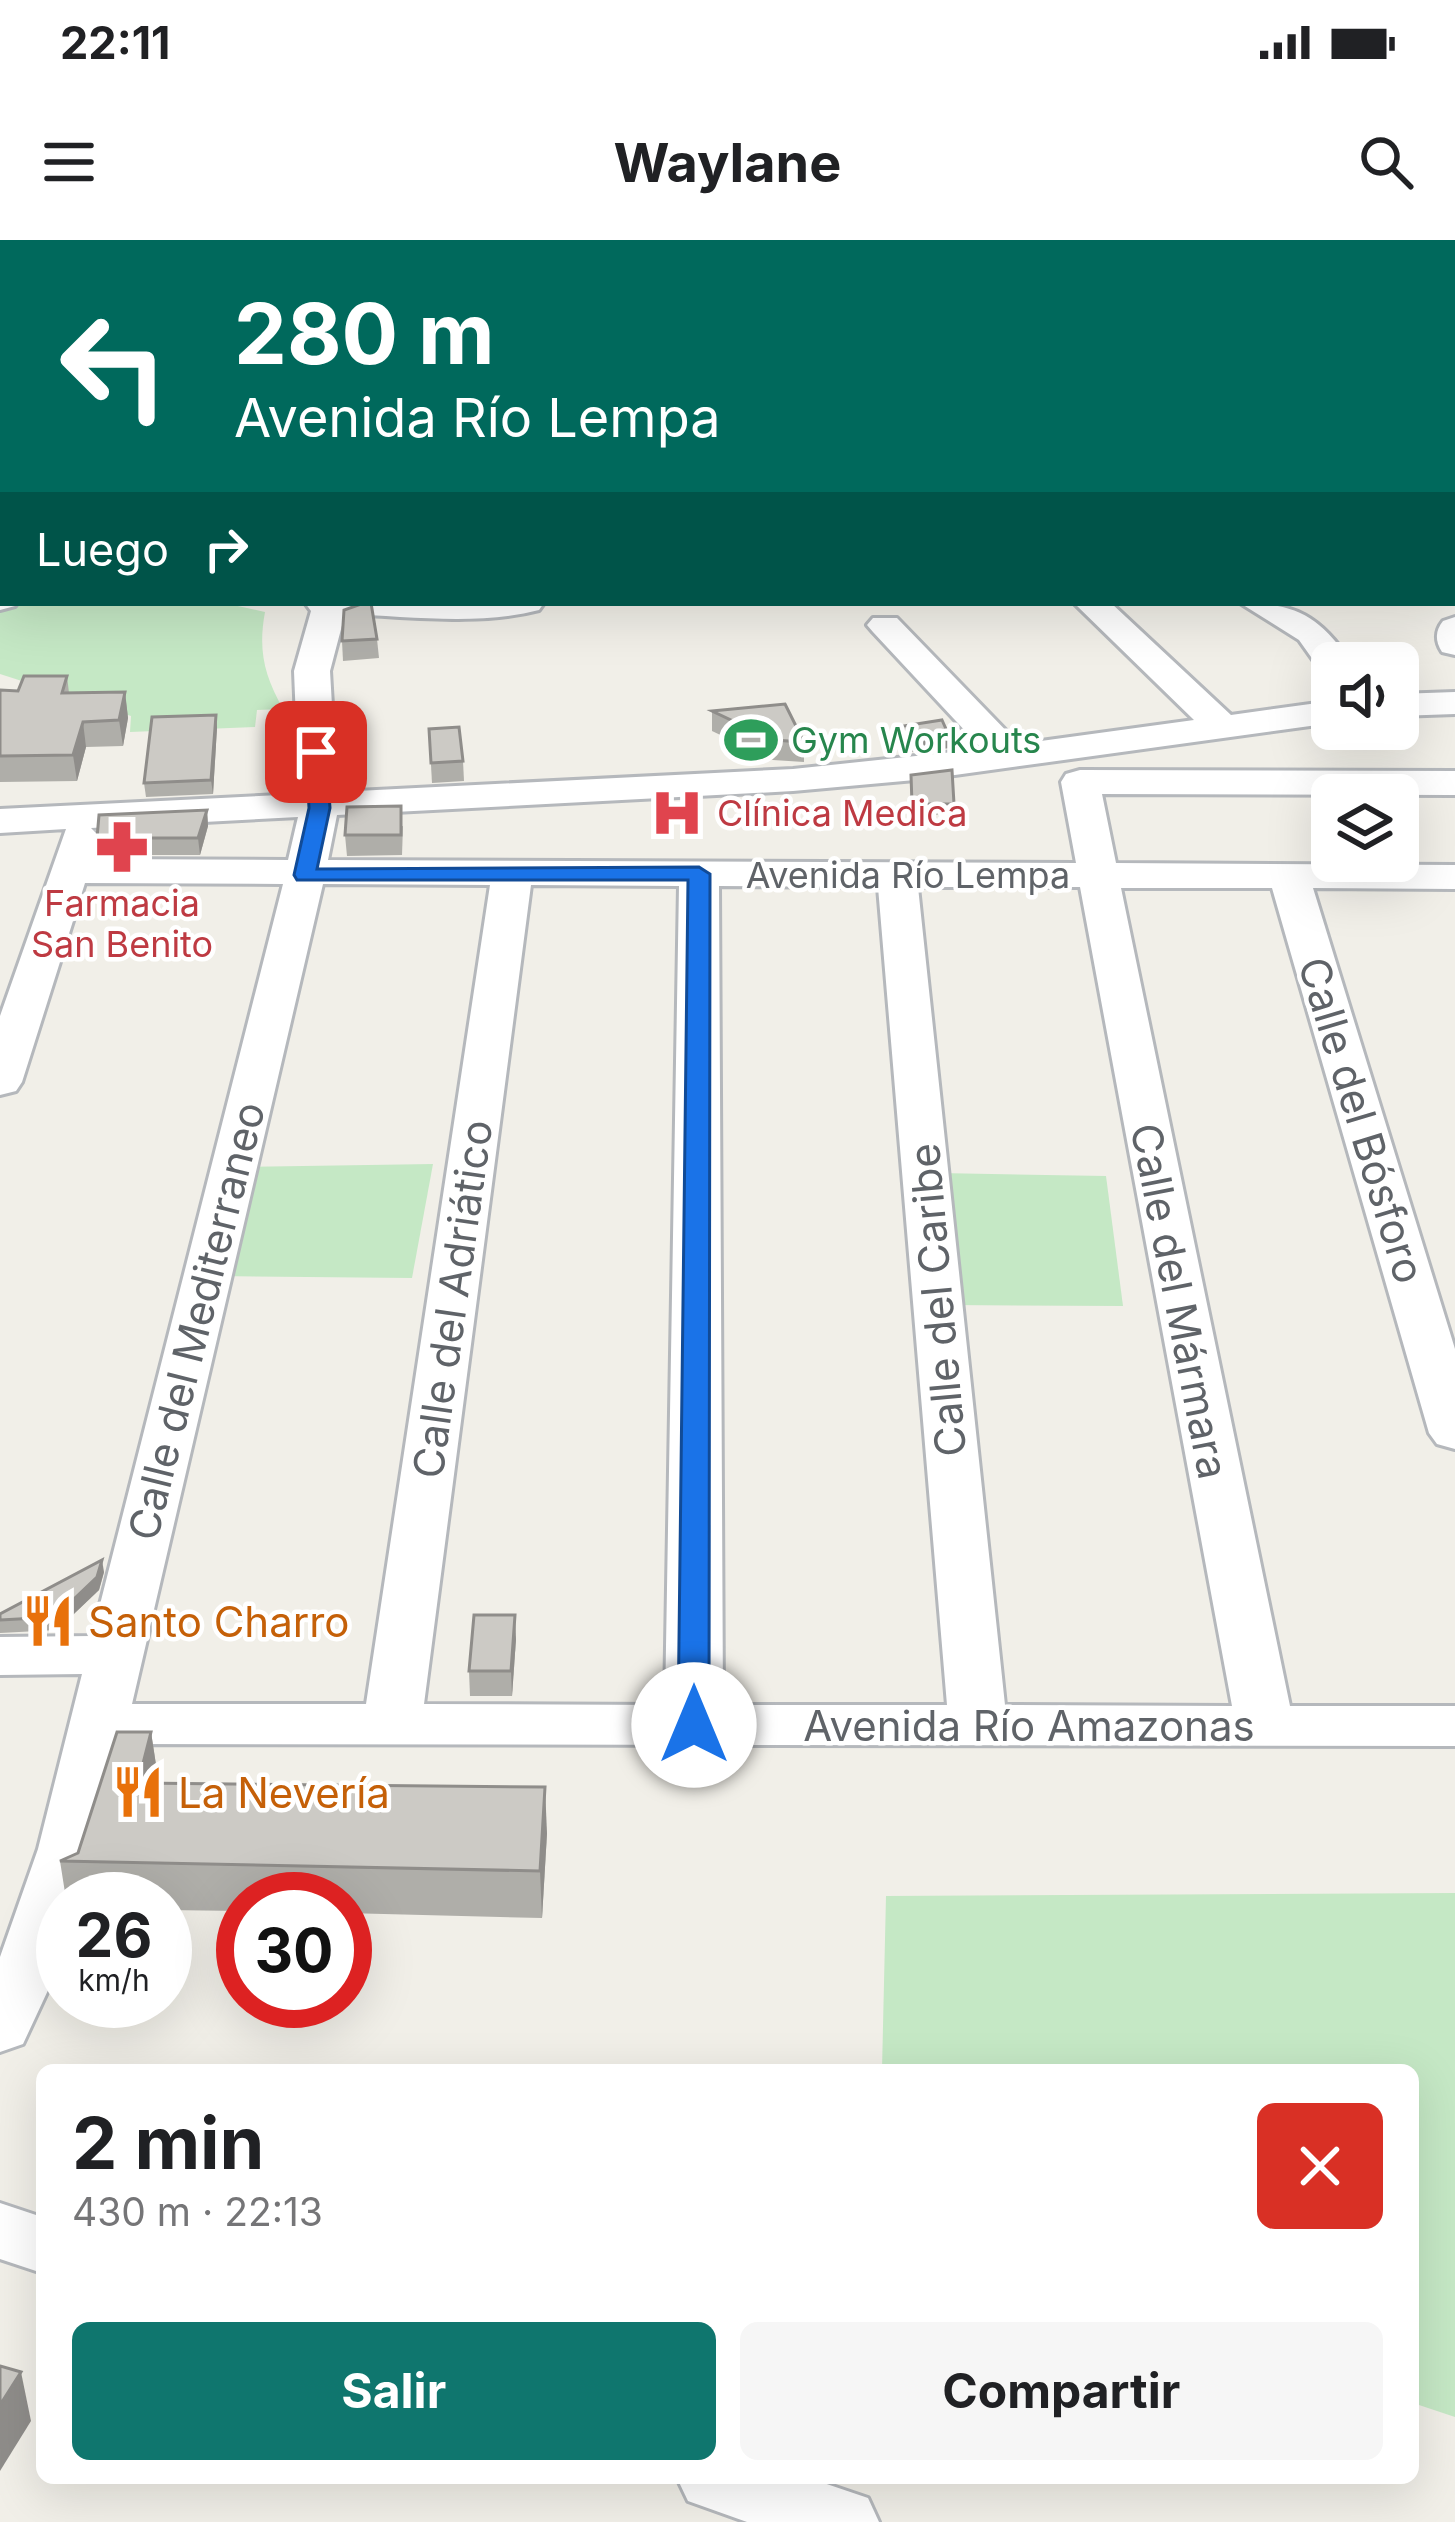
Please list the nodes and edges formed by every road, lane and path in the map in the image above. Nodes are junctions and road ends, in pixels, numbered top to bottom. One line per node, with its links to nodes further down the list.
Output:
1 (326, 606): 16 (street, Calle del Mediterraneo)
2 (394, 606): 3 (street)
3 (489, 606)
4 (1093, 606): 13 (street)
5 (1263, 606): 8 (street)
6 (899, 625): 14 (street)
7 (1455, 628): 9 (street)
8 (1318, 642)
9 (1455, 644)
10 (1455, 703): 11 (street)
11 (1419, 704)
12 (1311, 715): 13 (street)
13 (1223, 727): 14 (street)
14 (1019, 751): 16 (street)
15 (1455, 783): 24 (street, Calle del Mármara)
16 (319, 808): 17 (street); 23 (street, Calle del Mediterraneo)
17 (84, 819): 18 (street); 19 (street)
18 (0, 821)
19 (72, 871): 23 (street, Avenida Río Lempa); 27 (street)
20 (512, 873): 21 (street, Avenida Río Lempa); 23 (street, Avenida Río Lempa); 32 (street, Calle del Adriático)
21 (699, 874): 22 (street, Avenida Río Lempa); 33 (street)
22 (897, 874): 24 (street, Avenida Río Lempa); 34 (street, Calle del Caribe)
23 (305, 875): 29 (street, Calle del Mediterraneo)
24 (1096, 877): 25 (street, Avenida Río Lempa); 35 (street, Calle del Mármara)
25 (1289, 877): 26 (street, Avenida Río Lempa); 28 (street, Calle del Bósforo)
26 (1455, 877)
27 (0, 1082)
28 (1455, 1432)
29 (114, 1655): 30 (street); 31 (street, Calle del Mediterraneo)
30 (0, 1656)
31 (98, 1724): 32 (street, Avenida Río Amazonas); 37 (street, Calle del Mediterraneo)
32 (392, 1724): 33 (street, Avenida Río Amazonas)
33 (694, 1725): 34 (street, Avenida Río Amazonas)
34 (978, 1725): 35 (street, Avenida Río Amazonas)
35 (1264, 1726): 36 (street, Avenida Río Amazonas)
36 (1455, 1726)
37 (0, 2026)
38 (0, 2231): 39 (street)
39 (36, 2243)
40 (731, 2484): 41 (street)
41 (841, 2522)

